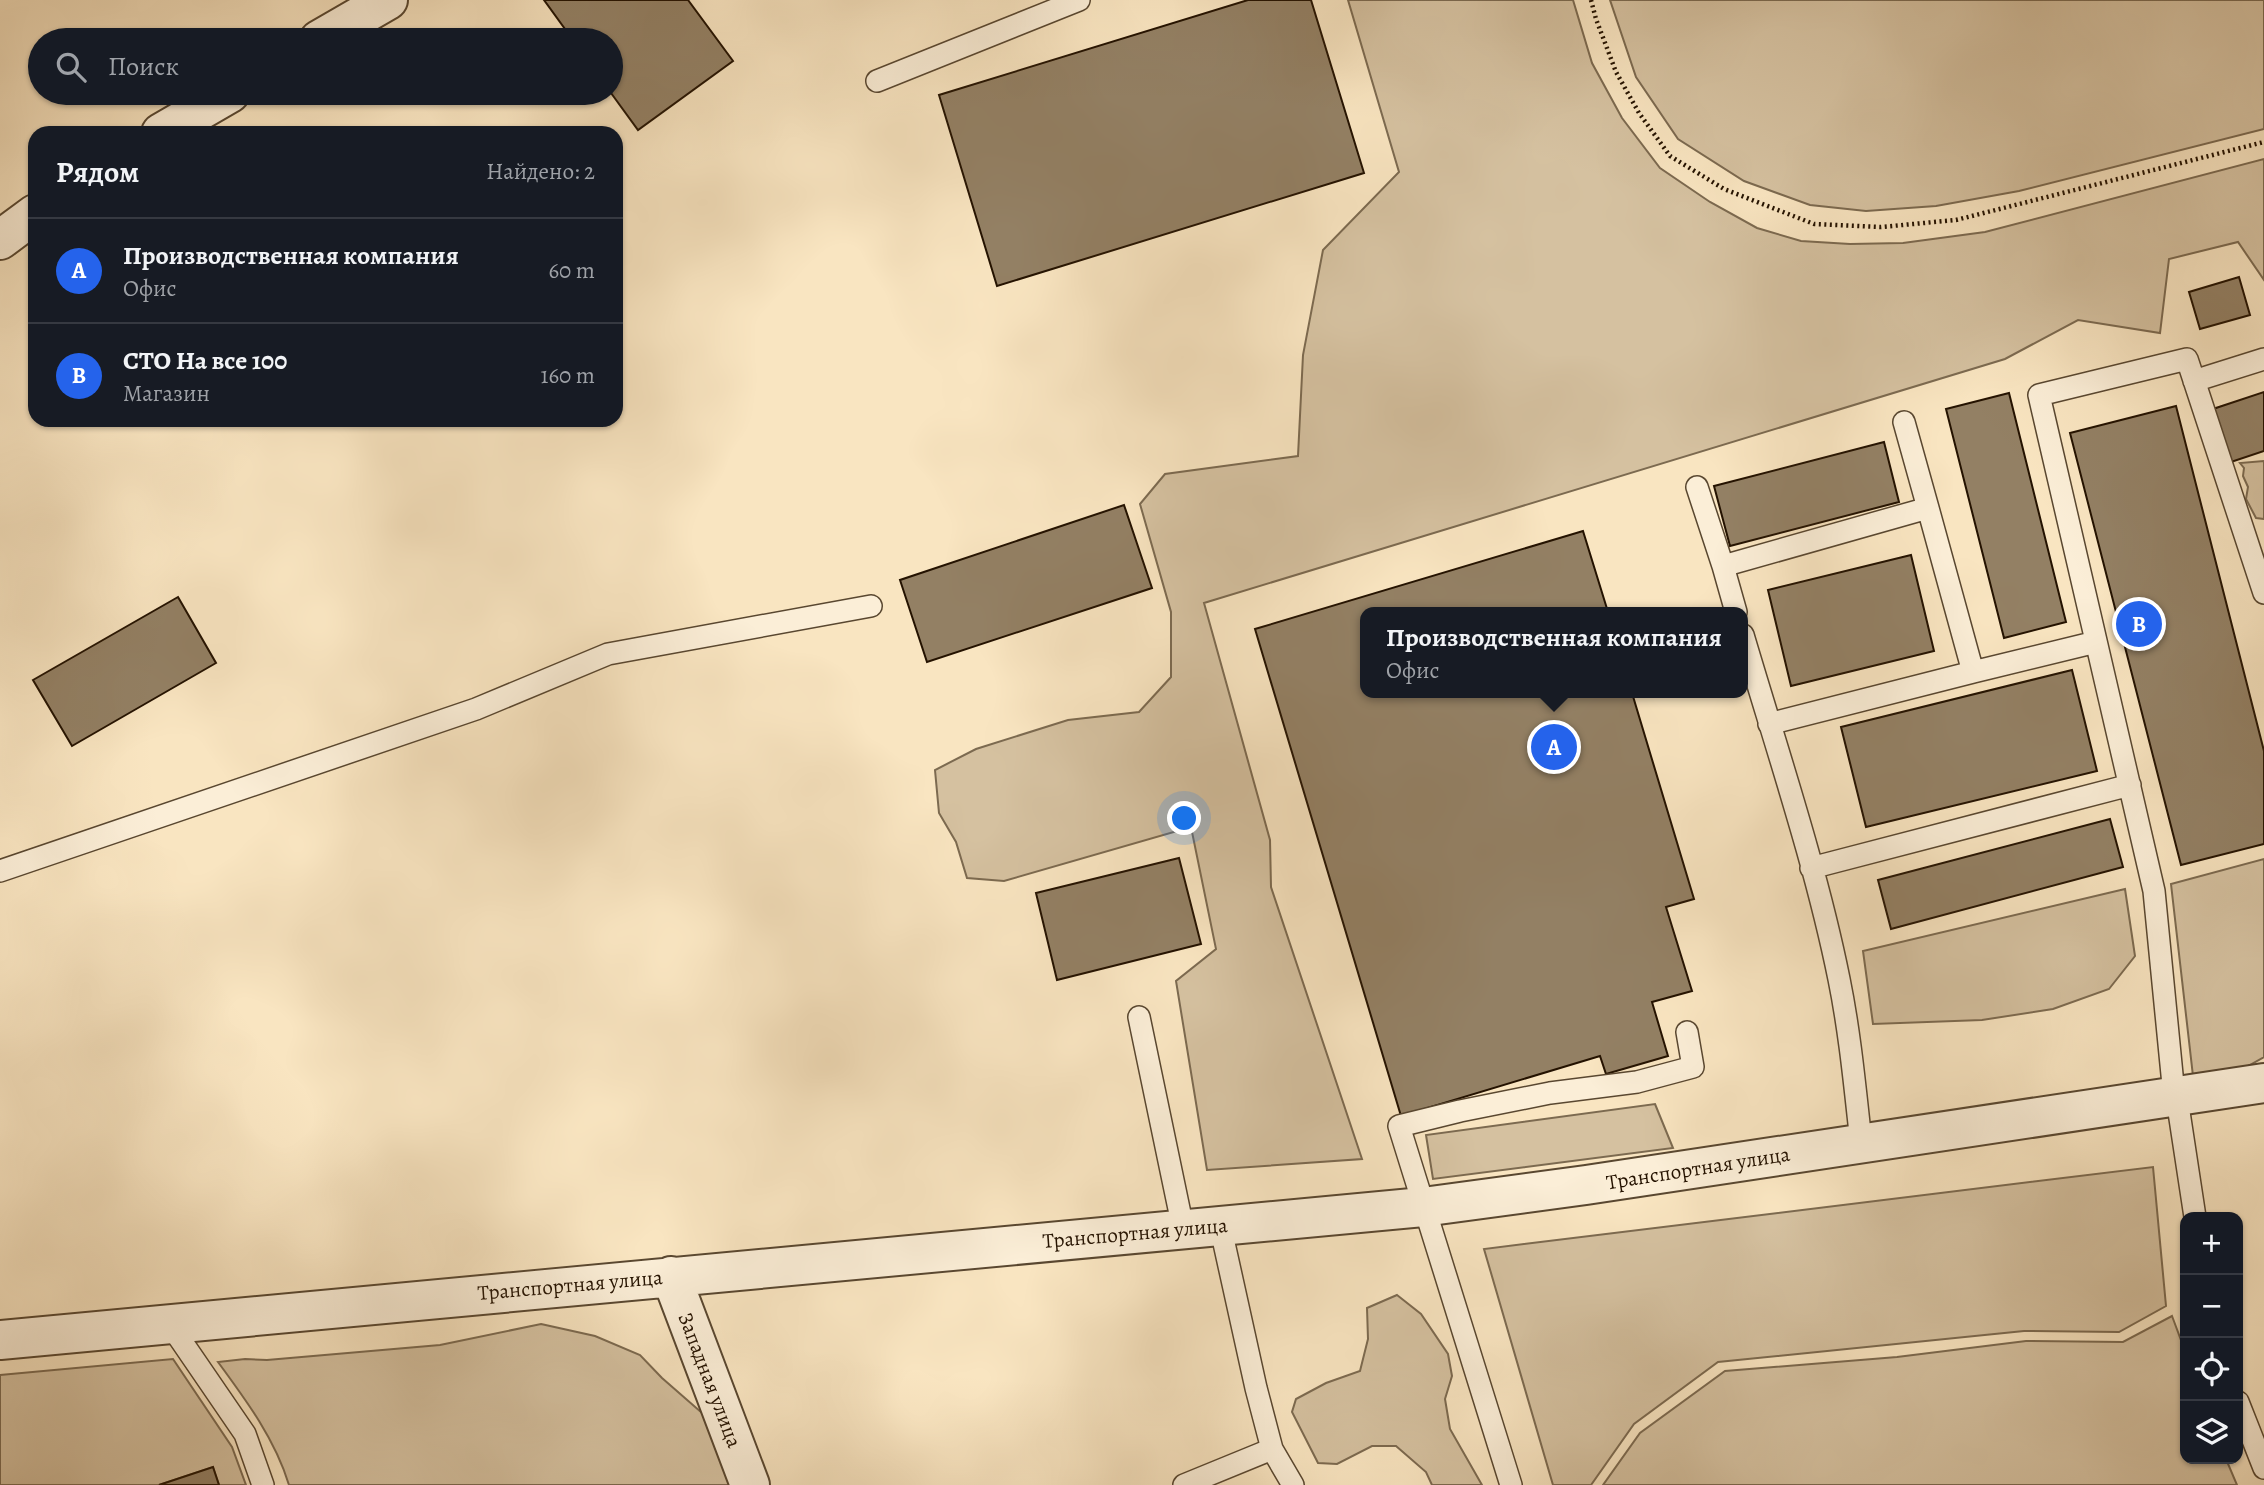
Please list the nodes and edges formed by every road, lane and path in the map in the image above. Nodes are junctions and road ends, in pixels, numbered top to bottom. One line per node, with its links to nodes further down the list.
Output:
1 (388, 0): 4 (street)
2 (1079, 0): 5 (lane)
3 (1591, 0): 8 (path)
4 (340, 28)
5 (877, 81)
6 (209, 105): 7 (street)
7 (173, 126)
8 (2264, 142)
9 (28, 219): 10 (street)
10 (0, 240)
11 (2264, 359): 12 (lane)
12 (2194, 381): 17 (lane); 20 (lane)
13 (1904, 422): 15 (lane)
14 (1697, 487): 16 (lane)
15 (1928, 508): 16 (lane); 22 (lane)
16 (1723, 566): 19 (lane)
17 (2264, 593)
18 (871, 606): 26 (lane)
19 (1735, 607)
20 (2096, 642): 22 (lane); 24 (lane)
21 (1748, 652): 23 (lane)
22 (1973, 672): 23 (lane)
23 (1769, 724): 25 (lane)
24 (2130, 785): 25 (lane); 30 (lane)
25 (1811, 868): 31 (lane)
26 (0, 871)
27 (1139, 1017): 34 (lane)
28 (1687, 1032): 32 (lane)
29 (2264, 1083): 30 (street, Транспортная улица)
30 (2174, 1095): 31 (street, Транспортная улица); 33 (lane)
31 (1861, 1142): 32 (street, Транспортная улица)
32 (1423, 1207): 34 (street, Транспортная улица); 45 (lane)
33 (2194, 1212)
34 (1202, 1227): 35 (street, Транспортная улица); 39 (lane)
35 (671, 1276): 36 (street, Транспортная улица); 42 (street, Западная улица)
36 (169, 1323): 37 (street, Транспортная улица); 41 (lane)
37 (0, 1340)
38 (2243, 1415): 40 (lane)
39 (1272, 1450): 43 (lane); 44 (lane)
40 (2264, 1468)
41 (262, 1485)
42 (750, 1485)
43 (1184, 1485)
44 (1293, 1485)
45 (1511, 1485)

